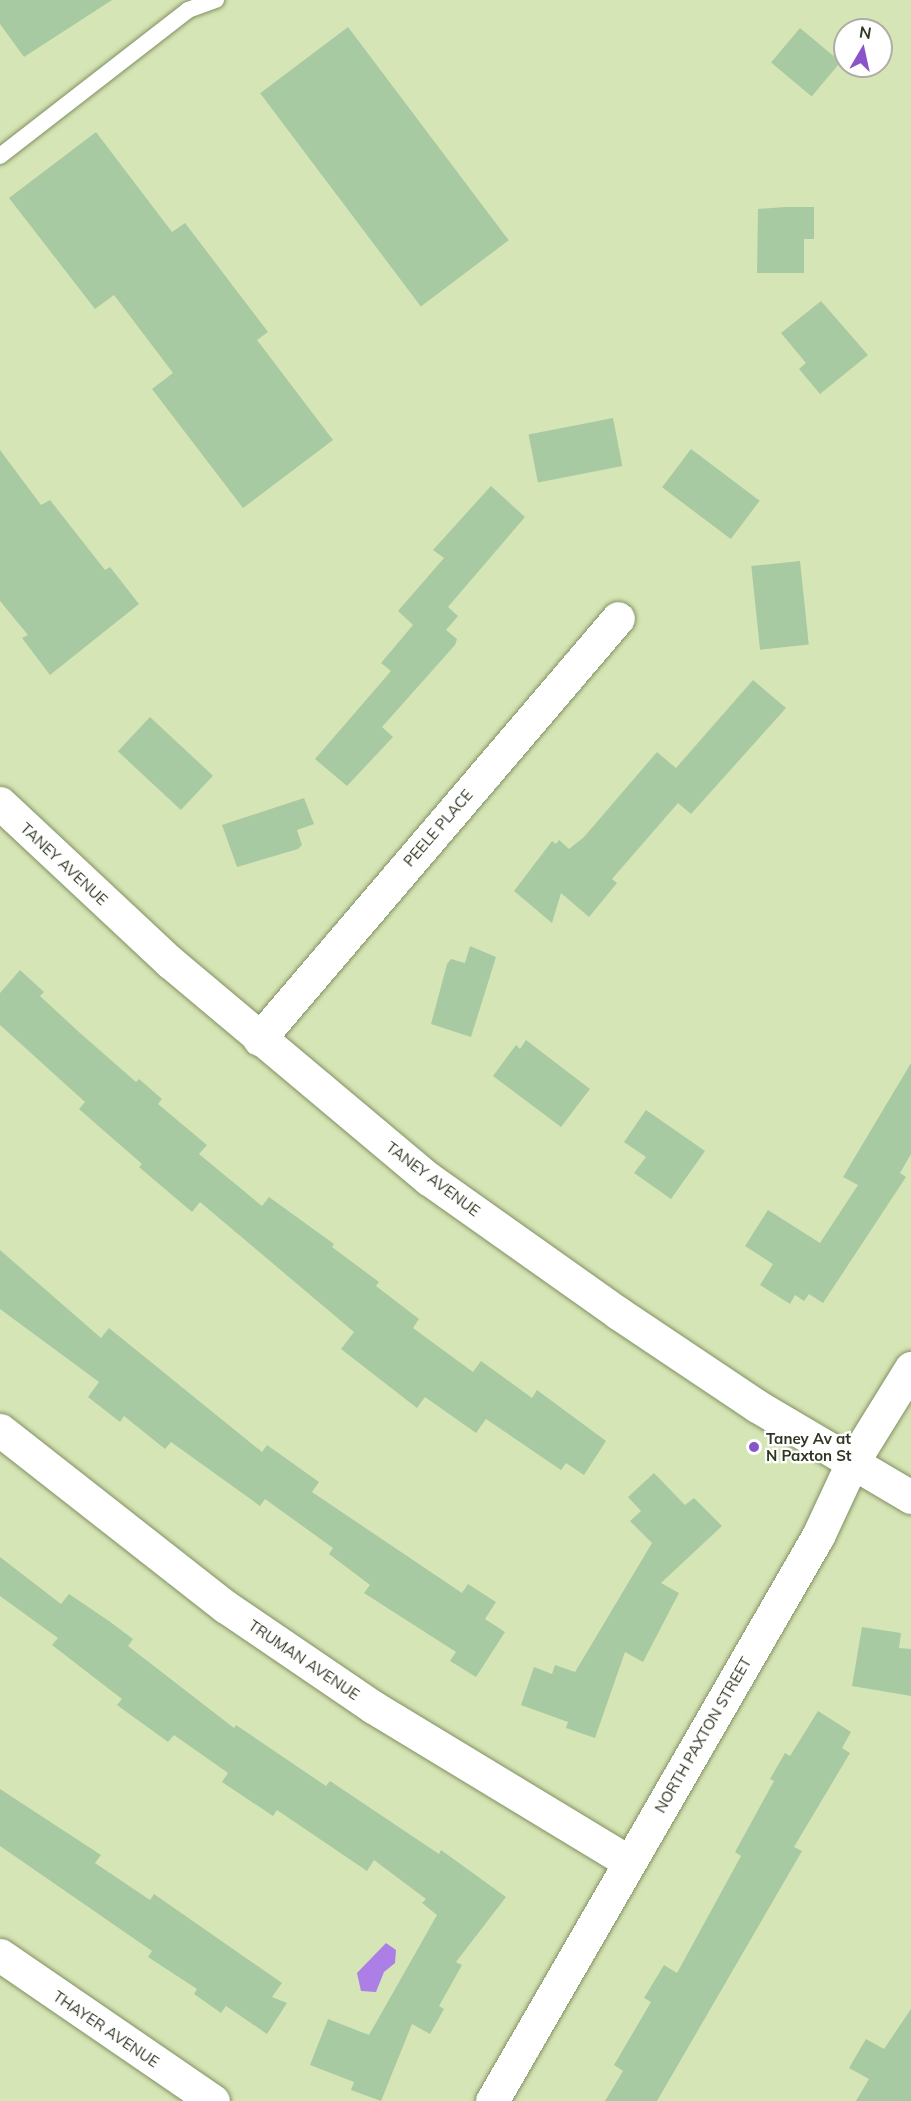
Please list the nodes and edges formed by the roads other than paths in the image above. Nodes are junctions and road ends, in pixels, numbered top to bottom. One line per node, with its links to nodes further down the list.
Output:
1 (216, 0): 2 (lane)
2 (0, 156)
3 (618, 618): 5 (street, PEELE PLACE)
4 (0, 803): 5 (street, TANEY AVENUE)
5 (259, 1039): 8 (street, TANEY AVENUE)
6 (911, 1368): 8 (street, NORTH PAXTON STREET)
7 (0, 1430): 10 (street, TRUMAN AVENUE)
8 (852, 1463): 9 (street, TANEY AVENUE); 10 (street, NORTH PAXTON STREET)
9 (911, 1497)
10 (627, 1862): 13 (street, NORTH PAXTON STREET)
11 (0, 1955): 12 (street, THAYER AVENUE)
12 (213, 2101)
13 (492, 2101)

